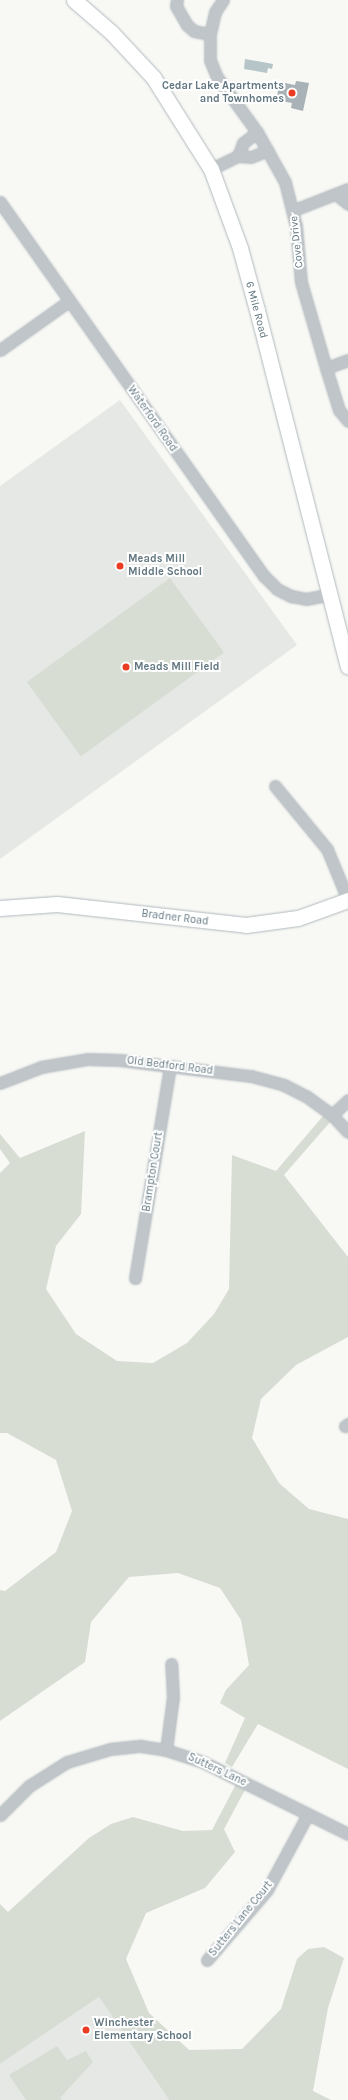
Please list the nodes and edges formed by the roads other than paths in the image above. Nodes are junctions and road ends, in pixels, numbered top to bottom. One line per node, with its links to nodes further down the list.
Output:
1 (74, 0): 8 (street, 6 Mile Road)
2 (177, 0): 4 (street)
3 (223, 0): 4 (street, Cove Drive)
4 (210, 34): 5 (street, Cove Drive)
5 (257, 132): 6 (street, Cove Drive); 7 (street)
6 (268, 150): 7 (street); 13 (street, Cove Drive)
7 (238, 156): 8 (street)
8 (211, 169): 19 (street, 6 Mile Road)
9 (348, 189): 10 (street)
10 (337, 195): 12 (street); 13 (street)
11 (0, 202): 14 (street, Waterford Road)
12 (348, 204)
13 (294, 210): 17 (street, Cove Drive)
14 (68, 301): 15 (street); 19 (street, Waterford Road)
15 (0, 350)
16 (348, 360): 17 (street)
17 (326, 368): 18 (street, Cove Drive)
18 (348, 421)
19 (327, 595): 20 (street, 6 Mile Road)
20 (348, 667)
21 (275, 786): 22 (street)
22 (348, 900): 23 (street, Bradner Road)
23 (0, 908)
24 (170, 1066): 25 (street, Old Bedford Road); 27 (street, Old Bedford Road); 29 (street, Brampton Court)
25 (0, 1083)
26 (348, 1100): 27 (street)
27 (332, 1115): 28 (street, Old Bedford Road)
28 (348, 1132)
29 (136, 1278)
30 (171, 1664): 31 (street)
31 (166, 1750): 32 (street, Sutters Lane); 33 (street, Sutters Lane)
32 (308, 1814): 34 (street, Sutters Lane); 35 (street, Sutters Lane Court)
33 (0, 1815)
34 (348, 1834)
35 (208, 1960)

